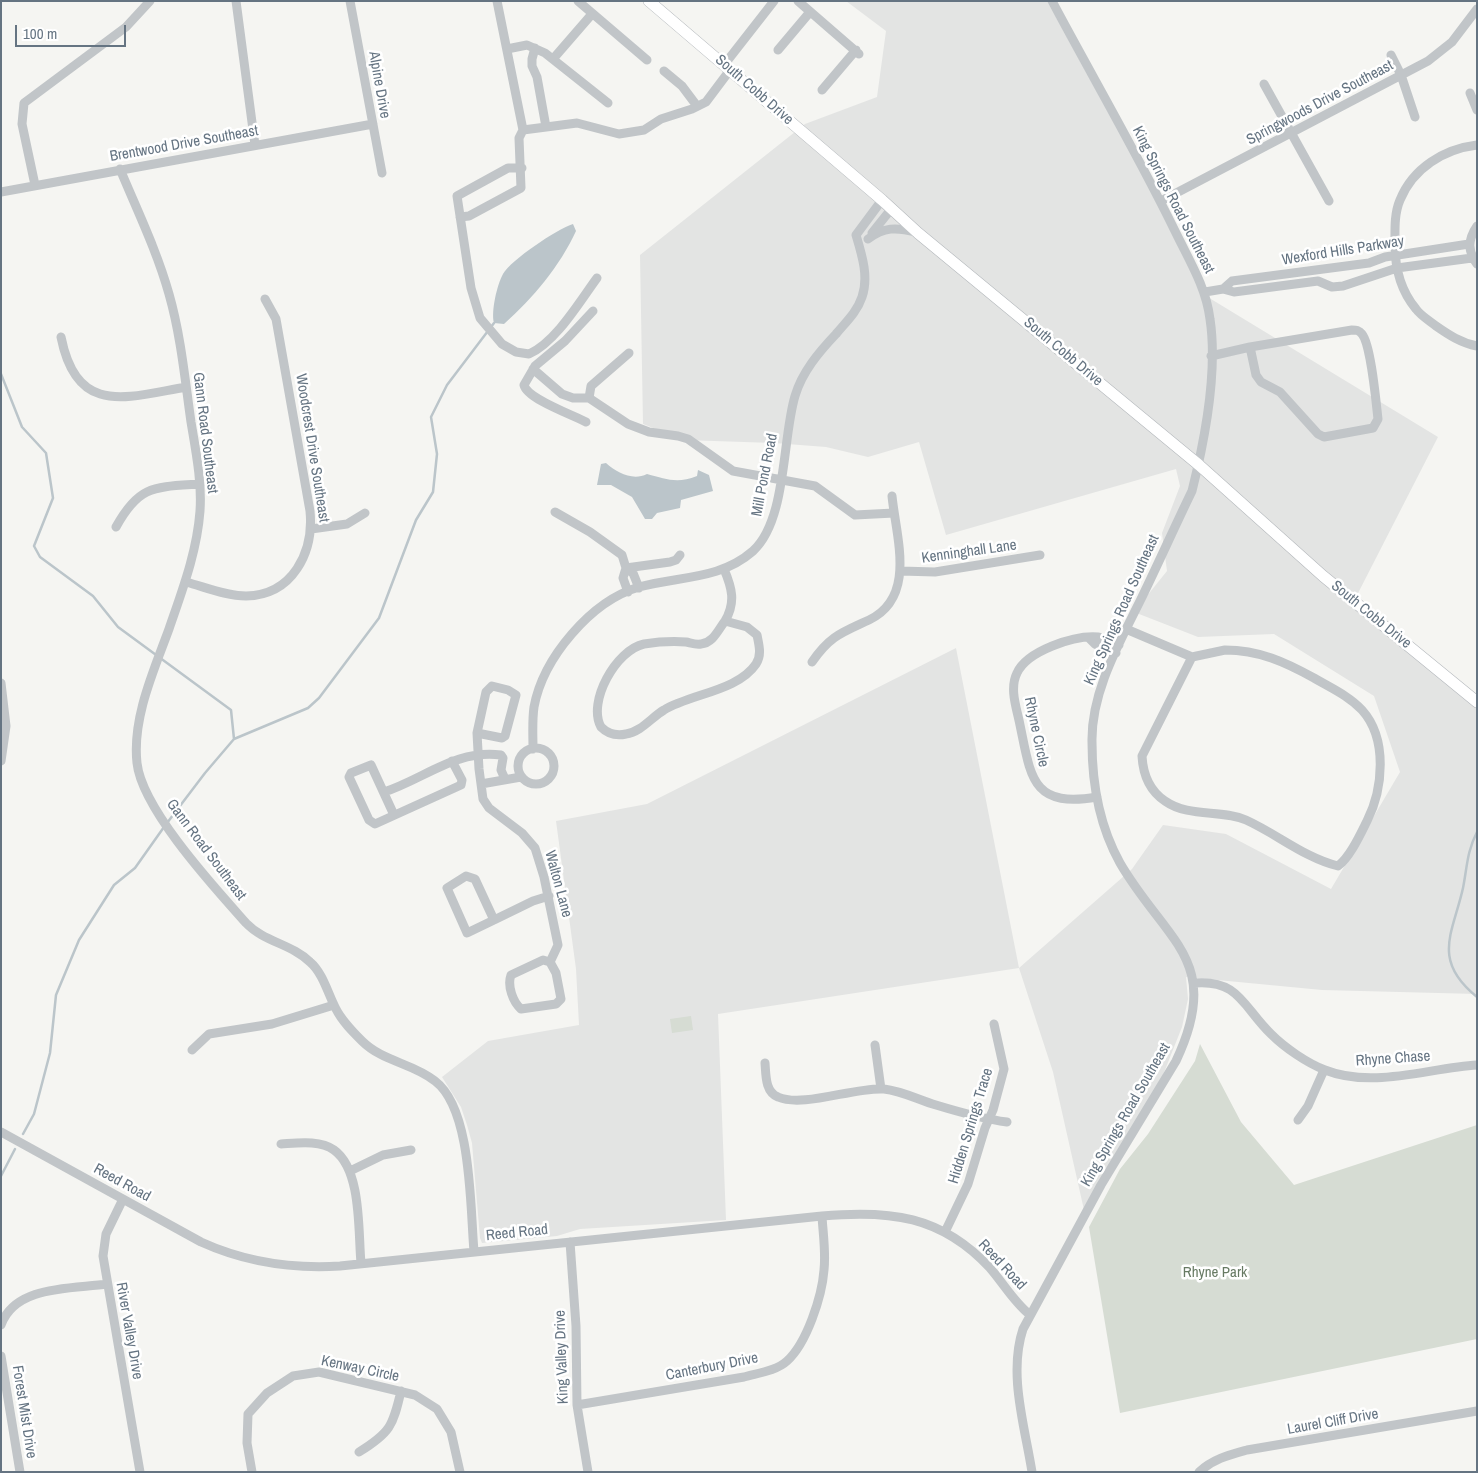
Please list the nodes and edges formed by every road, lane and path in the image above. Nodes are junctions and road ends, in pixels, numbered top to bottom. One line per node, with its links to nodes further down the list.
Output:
1 (150, 1): 38 (street)
2 (236, 1): 33 (street)
3 (350, 1): 29 (street, Alpine Drive)
4 (497, 1): 14 (street)
5 (578, 1): 12 (street)
6 (649, 1): 19 (main road, South Cobb Drive)
7 (774, 1): 19 (street)
8 (798, 1): 11 (street)
9 (1052, 1): 41 (street, King Springs Road Southeast)
10 (1477, 9): 21 (street, Springwoods Drive Southeast)
11 (810, 12): 15 (street); 23 (street)
12 (592, 14): 17 (street); 18 (street)
13 (535, 48): 14 (street); 17 (street); 30 (street)
14 (507, 49): 31 (street)
15 (778, 50)
16 (1391, 55): 21 (street)
17 (553, 59): 25 (street)
18 (648, 60)
19 (727, 67): 26 (street); 40 (main road, South Cobb Drive)
20 (664, 72): 26 (street)
21 (1401, 75): 28 (street); 32 (street, Springwoods Drive Southeast)
22 (1264, 84): 32 (street)
23 (822, 90)
24 (1470, 92): 27 (street)
25 (608, 103)
26 (697, 106): 30 (street)
27 (1477, 110)
28 (1415, 117)
29 (372, 124): 33 (street, Brentwood Drive Southeast); 37 (street, Alpine Drive)
30 (546, 127): 31 (street)
31 (524, 130): 35 (street)
32 (1291, 133): 41 (street, Springwoods Drive Southeast); 42 (street)
33 (255, 145): 36 (street, Brentwood Drive Southeast)
34 (1477, 146): 50 (street)
35 (522, 168): 44 (street); 44 (street)
36 (120, 169): 38 (street, Brentwood Drive Southeast); 66 (street, Gann Road Southeast)
37 (382, 174)
38 (34, 185): 39 (street, Brentwood Drive Southeast)
39 (1, 192)
40 (882, 200): 43 (main road, South Cobb Drive); 48 (street, Mill Pond Road)
41 (1160, 201): 57 (street, King Springs Road Southeast)
42 (1329, 201)
43 (892, 208): 46 (main road, South Cobb Drive); 47 (street)
44 (460, 217): 54 (street)
45 (1477, 226): 49 (street)
46 (918, 233): 47 (street); 69 (main road, South Cobb Drive)
47 (868, 239): 48 (street)
48 (859, 244): 70 (street, Mill Pond Road)
49 (1469, 244): 50 (street, Wexford Hills Parkway); 51 (street, Wexford Hills Parkway)
50 (1395, 255): 52 (street); 53 (street, Wexford Hills Parkway)
51 (1474, 261): 52 (street, Wexford Hills Parkway)
52 (1397, 268): 55 (street, Wexford Hills Parkway); 61 (street)
53 (1282, 275): 55 (street); 56 (street, Wexford Hills Parkway)
54 (597, 278)
55 (1284, 285): 56 (street, Wexford Hills Parkway)
56 (1223, 289): 57 (street, Wexford Hills Parkway)
57 (1204, 292): 64 (street, King Springs Road Southeast)
58 (266, 299): 77 (street, Woodcrest Drive Southeast)
59 (593, 311): 65 (street)
60 (62, 337): 66 (street)
61 (1477, 346)
62 (1250, 348): 62 (street); 64 (street)
63 (629, 353): 67 (street)
64 (1211, 356): 69 (street, King Springs Road Southeast)
65 (533, 369): 67 (street); 68 (street)
66 (186, 387): 71 (street, Gann Road Southeast)
67 (589, 398): 70 (street)
68 (586, 422)
69 (1199, 465): 87 (street, King Springs Road Southeast); 92 (main road, South Cobb Drive)
70 (780, 480): 75 (street); 81 (street, Mill Pond Road)
71 (200, 484): 76 (street); 83 (street, Gann Road Southeast)
72 (892, 496): 75 (street)
73 (555, 512): 80 (street)
74 (364, 513): 77 (street)
75 (894, 513): 82 (street)
76 (116, 527)
77 (311, 529): 83 (street, Woodcrest Drive Southeast)
78 (680, 555): 80 (street)
79 (1040, 555): 82 (street, Kenninghall Lane)
80 (626, 568): 84 (street); 85 (street)
81 (724, 569): 84 (street, Mill Pond Road); 86 (street)
82 (901, 571): 90 (street)
83 (186, 582): 110 (street, Gann Road Southeast)
84 (639, 588): 85 (street, Mill Pond Road)
85 (628, 592): 94 (street, Mill Pond Road)
86 (725, 621): 86 (street)
87 (1126, 629): 88 (street, King Springs Road Southeast); 89 (street)
88 (1117, 649): 104 (street, King Springs Road Southeast); 104 (street, Rhyne Circle)
89 (1192, 656): 89 (street)
90 (812, 662)
91 (2, 688): 98 (street)
92 (1477, 702)
93 (477, 733): 93 (street, Walton Lane); 95 (street, Walton Lane)
94 (533, 749): 97 (street); 100 (street)
95 (479, 754): 96 (street); 99 (street); 102 (street, Walton Lane)
96 (502, 758): 97 (street); 101 (street)
97 (520, 760): 100 (street)
98 (1, 761)
99 (452, 761): 103 (street); 105 (street)
100 (521, 776): 101 (street)
101 (505, 779): 102 (street)
102 (481, 784): 106 (street, Walton Lane)
103 (384, 792): 105 (street); 105 (street)
104 (1097, 798): 109 (street, King Springs Road Southeast)
105 (394, 815)
106 (549, 896): 107 (street); 108 (street, Walton Lane)
107 (494, 920): 107 (street)
108 (550, 962): 108 (street)
109 (1194, 983): 116 (street, Rhyne Chase); 132 (street, King Springs Road Southeast)
110 (334, 1005): 113 (street); 129 (street, Gann Road Southeast)
111 (994, 1024): 118 (street, Hidden Springs Trace)
112 (875, 1045): 117 (street)
113 (192, 1050)
114 (765, 1063): 117 (street)
115 (1477, 1065): 116 (street, Rhyne Chase)
116 (1324, 1070): 119 (street)
117 (881, 1089): 118 (street)
118 (989, 1120): 120 (street); 127 (street, Hidden Springs Trace)
119 (1298, 1120)
120 (1006, 1122)
121 (1, 1132): 125 (street, Reed Road)
122 (281, 1144): 124 (street)
123 (411, 1150): 124 (street)
124 (350, 1171): 130 (street)
125 (123, 1199): 130 (street, Reed Road); 131 (street, River Valley Drive)
126 (822, 1216): 127 (street, Reed Road); 128 (street, Reed Road); 137 (street, Canterbury Drive)
127 (945, 1232): 132 (street, Reed Road)
128 (570, 1242): 129 (street, Reed Road); 137 (street, King Valley Drive)
129 (474, 1251): 130 (street, Reed Road)
130 (360, 1264)
131 (107, 1284): 133 (street); 141 (street, River Valley Drive)
132 (1029, 1314): 145 (street, King Springs Road Southeast)
133 (1, 1325)
134 (1, 1356): 136 (street, Forest Mist Drive)
135 (401, 1391): 139 (street); 142 (street, Kenway Circle); 143 (street, Kenway Circle)
136 (4, 1395): 140 (street, Forest Mist Drive)
137 (577, 1405): 144 (street, King Valley Drive)
138 (1477, 1411): 146 (street, Laurel Cliff Drive)
139 (359, 1452)
140 (20, 1472)
141 (140, 1472)
142 (252, 1472)
143 (460, 1472)
144 (588, 1472)
145 (1032, 1472)
146 (1198, 1472)

